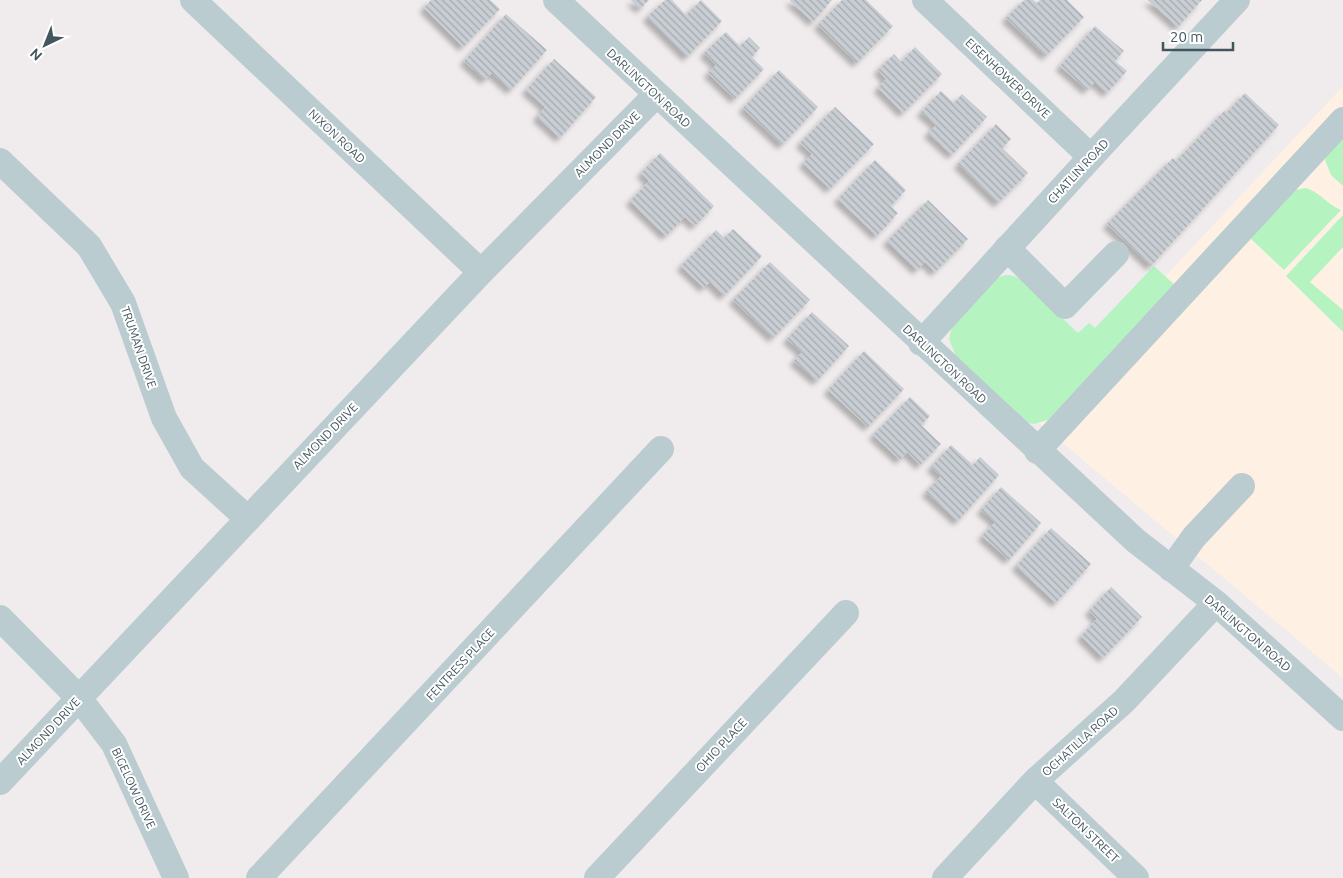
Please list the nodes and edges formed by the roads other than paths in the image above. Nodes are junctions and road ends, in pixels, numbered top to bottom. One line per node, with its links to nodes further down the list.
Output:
1 (193, 0): 11 (street, NIXON ROAD)
2 (556, 0): 5 (street, DARLINGTON ROAD)
3 (925, 0): 7 (street, EISENHOWER DRIVE)
4 (1237, 0): 7 (street, CHATLIN ROAD)
5 (656, 95): 11 (street, ALMOND DRIVE); 12 (street, DARLINGTON ROAD)
6 (1343, 120): 14 (street)
7 (1091, 156): 9 (street, CHATLIN ROAD)
8 (0, 161): 16 (street, TRUMAN DRIVE)
9 (1007, 248): 10 (street); 12 (street, CHATLIN ROAD)
10 (1116, 254)
11 (481, 272): 16 (street, ALMOND DRIVE)
12 (922, 343): 14 (street, DARLINGTON ROAD)
13 (661, 449): 26 (street, FENTRESS PLACE)
14 (1037, 451): 17 (street, DARLINGTON ROAD)
15 (1242, 486): 17 (street)
16 (247, 518): 21 (street, ALMOND DRIVE)
17 (1170, 569): 18 (street, DARLINGTON ROAD)
18 (1216, 603): 22 (street, DARLINGTON ROAD); 23 (street, OCHATILLA ROAD)
19 (846, 613): 27 (street, OHIO PLACE)
20 (0, 618): 21 (street, BIGELOW DRIVE)
21 (79, 698): 24 (street, ALMOND DRIVE); 25 (street, BIGELOW DRIVE)
22 (1343, 718)
23 (1035, 781): 28 (street, OCHATILLA ROAD); 29 (street, SALTON STREET)
24 (0, 782)
25 (176, 878)
26 (259, 878)
27 (597, 878)
28 (945, 878)
29 (1136, 878)

